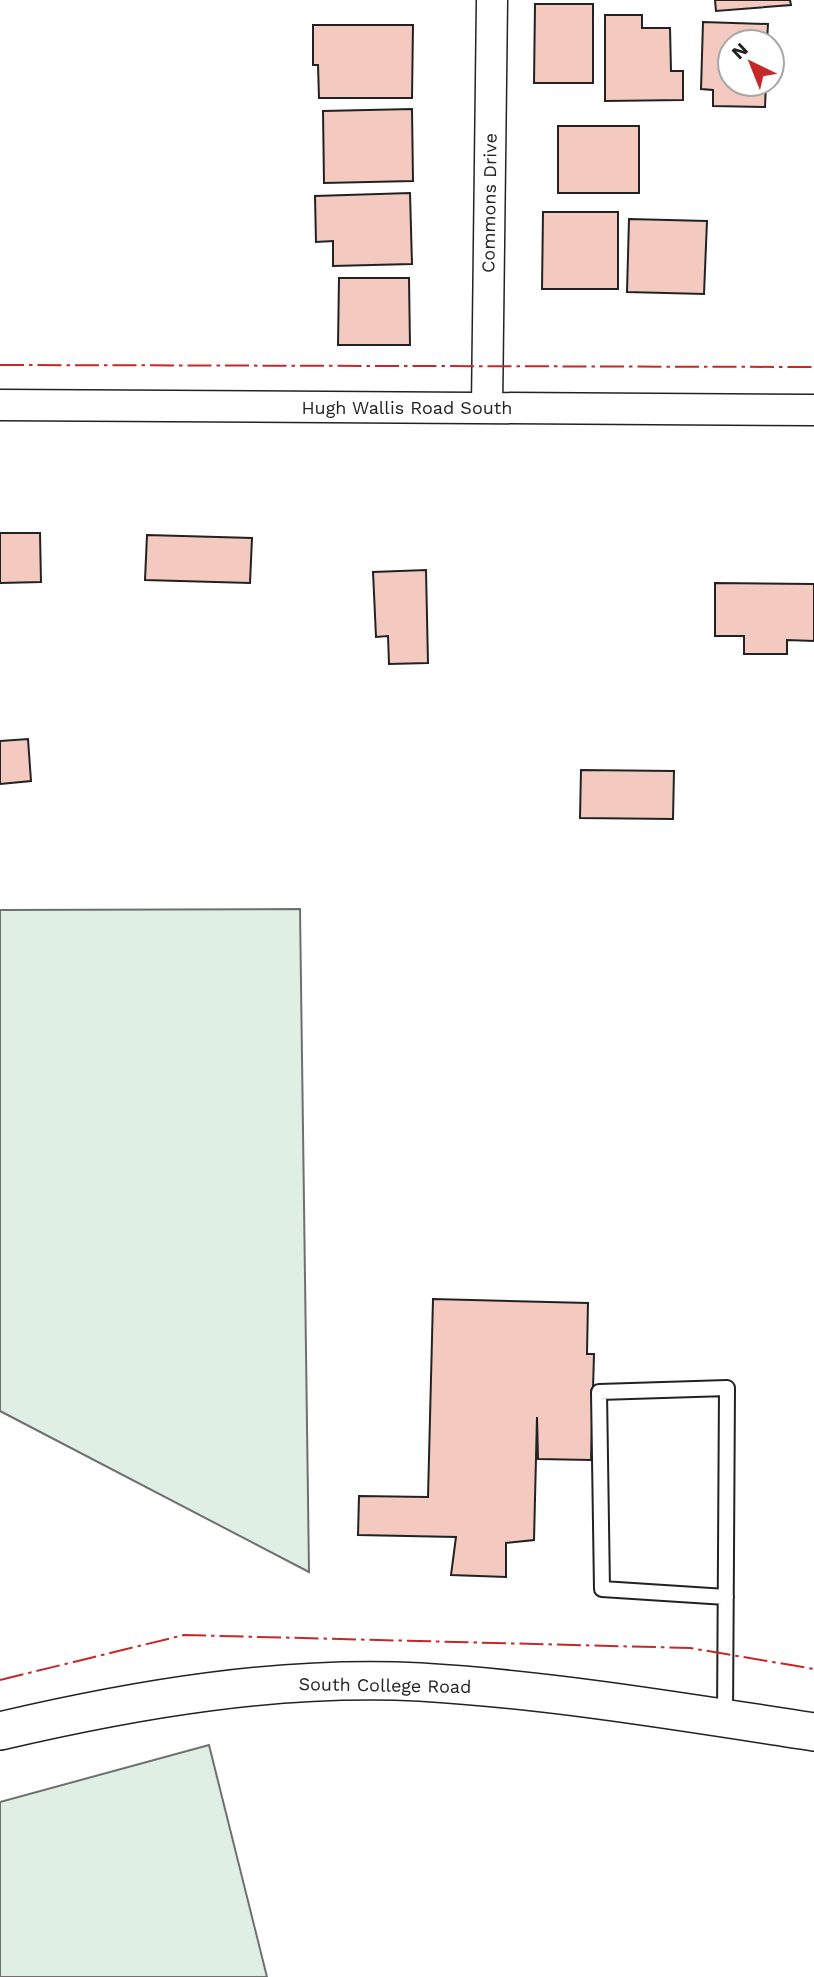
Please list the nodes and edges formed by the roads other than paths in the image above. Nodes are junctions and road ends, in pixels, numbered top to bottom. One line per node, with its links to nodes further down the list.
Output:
1 (492, 0): 3 (street, Commons Drive)
2 (0, 405): 3 (street, Hugh Wallis Road South)
3 (487, 407): 4 (street, Hugh Wallis Road South)
4 (814, 410)
5 (726, 1597): 5 (lane); 6 (lane)
6 (725, 1718): 7 (street, South College Road); 8 (street, South College Road)
7 (0, 1731)
8 (814, 1732)

